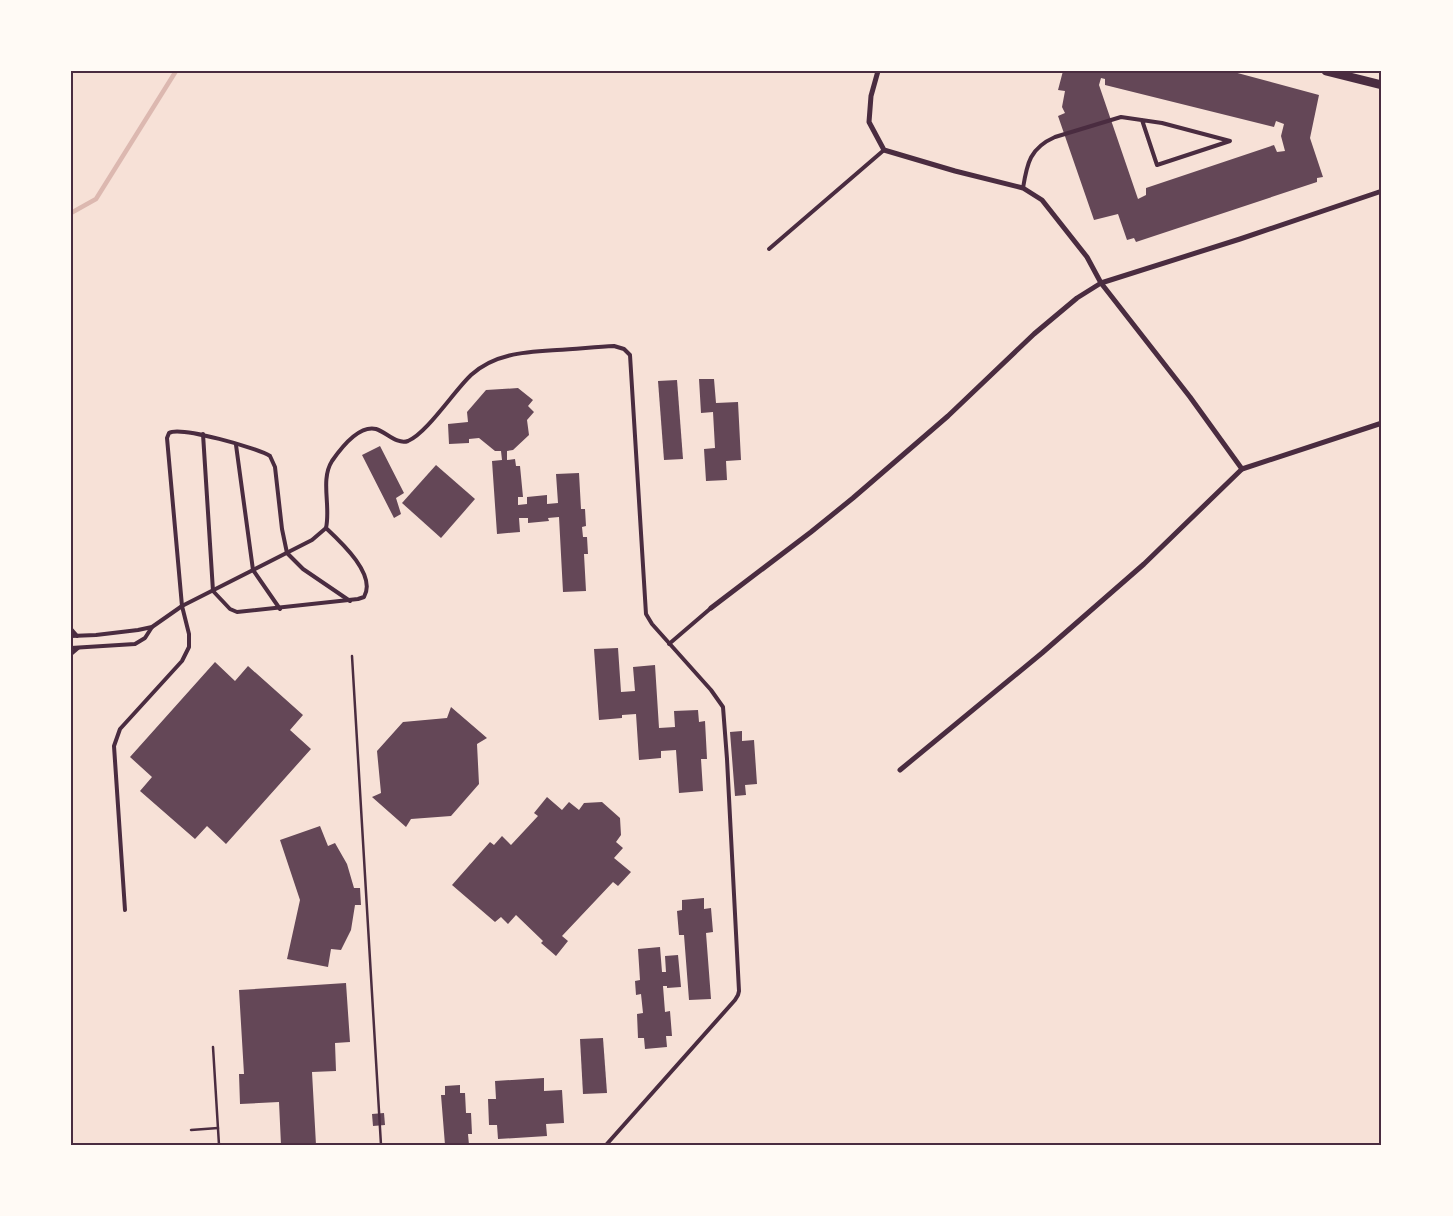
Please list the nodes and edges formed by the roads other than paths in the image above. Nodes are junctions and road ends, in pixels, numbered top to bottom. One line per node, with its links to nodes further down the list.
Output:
1 (878, 71): 5 (street)
2 (1326, 71): 3 (street)
3 (1382, 85)
4 (1142, 120): 4 (lane); 6 (lane)
5 (884, 150): 6 (street); 8 (lane)
6 (1023, 188): 9 (street)
7 (1382, 191): 9 (street)
8 (769, 249)
9 (1102, 283): 13 (street); 21 (street)
10 (1382, 423): 13 (street)
11 (203, 434): 12 (lane); 17 (lane); 19 (lane)
12 (236, 445): 15 (lane); 16 (lane)
13 (1242, 469): 30 (street)
14 (326, 528): 15 (lane); 18 (lane); 26 (lane)
15 (287, 553): 16 (lane); 18 (lane)
16 (253, 570): 17 (lane); 20 (lane)
17 (212, 591): 19 (lane); 20 (lane)
18 (350, 601): 20 (lane)
19 (182, 606): 22 (lane); 31 (lane)
20 (280, 608)
21 (711, 608): 26 (lane)
22 (152, 627): 25 (lane); 28 (lane)
23 (71, 629): 25 (lane)
24 (71, 636): 25 (lane)
25 (77, 636)
26 (669, 644): 32 (lane)
27 (71, 648): 28 (lane)
28 (78, 648): 29 (lane)
29 (71, 654)
30 (900, 770)
31 (125, 910)
32 (606, 1145)

